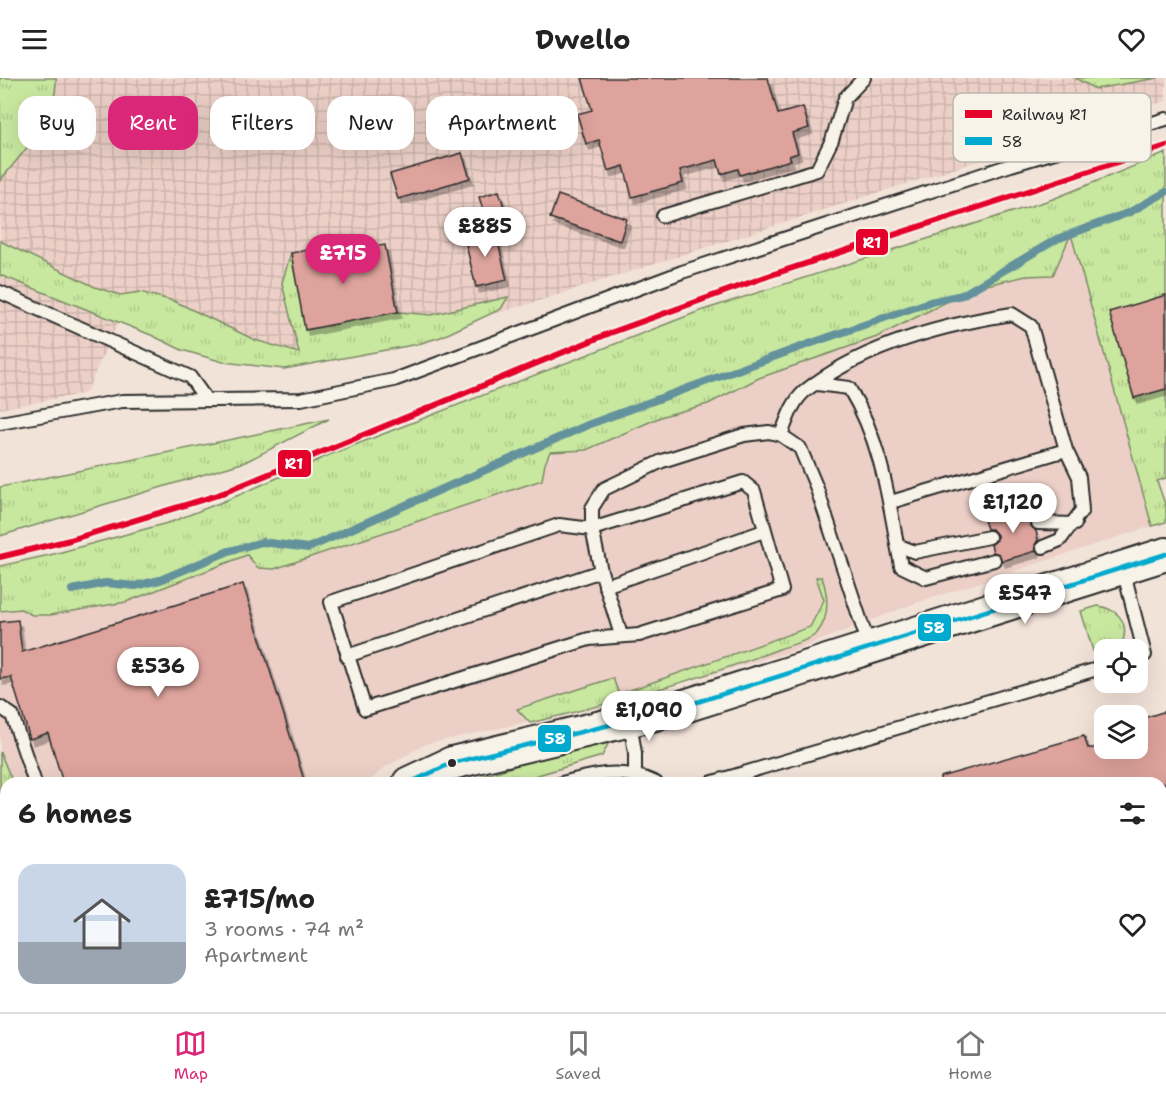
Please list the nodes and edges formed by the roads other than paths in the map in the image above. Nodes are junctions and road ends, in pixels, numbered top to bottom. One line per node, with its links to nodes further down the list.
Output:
1 (864, 78): 5 (lane)
2 (1166, 119): 3 (lane)
3 (1151, 124)
4 (1023, 162): 8 (lane)
5 (663, 216)
6 (0, 292): 8 (lane)
7 (817, 384): 10 (lane); 11 (lane); 12 (lane)
8 (205, 398): 9 (lane)
9 (0, 423)
10 (781, 435): 15 (lane); 27 (lane)
11 (1066, 450): 12 (lane); 14 (lane)
12 (891, 502): 18 (lane)
13 (1038, 523): 14 (lane)
14 (1075, 524): 19 (lane)
15 (592, 529): 16 (lane); 23 (lane); 28 (lane)
16 (764, 531): 24 (lane); 25 (lane)
17 (989, 537): 18 (lane)
18 (897, 545): 21 (lane)
19 (1043, 547)
20 (1166, 554): 22 (street)
21 (994, 560)
22 (1122, 568): 26 (lane); 27 (street)
23 (601, 571): 24 (lane); 28 (lane)
24 (605, 586): 25 (lane)
25 (621, 635): 28 (lane)
26 (1141, 639)
27 (869, 649): 31 (street)
28 (347, 656)
29 (1094, 670): 37 (lane)
30 (0, 708): 33 (lane)
31 (630, 722): 32 (lane); 34 (street)
32 (635, 775): 35 (lane); 36 (lane)
33 (32, 777)
34 (422, 777)
35 (585, 777)
36 (640, 777)
37 (730, 777)

